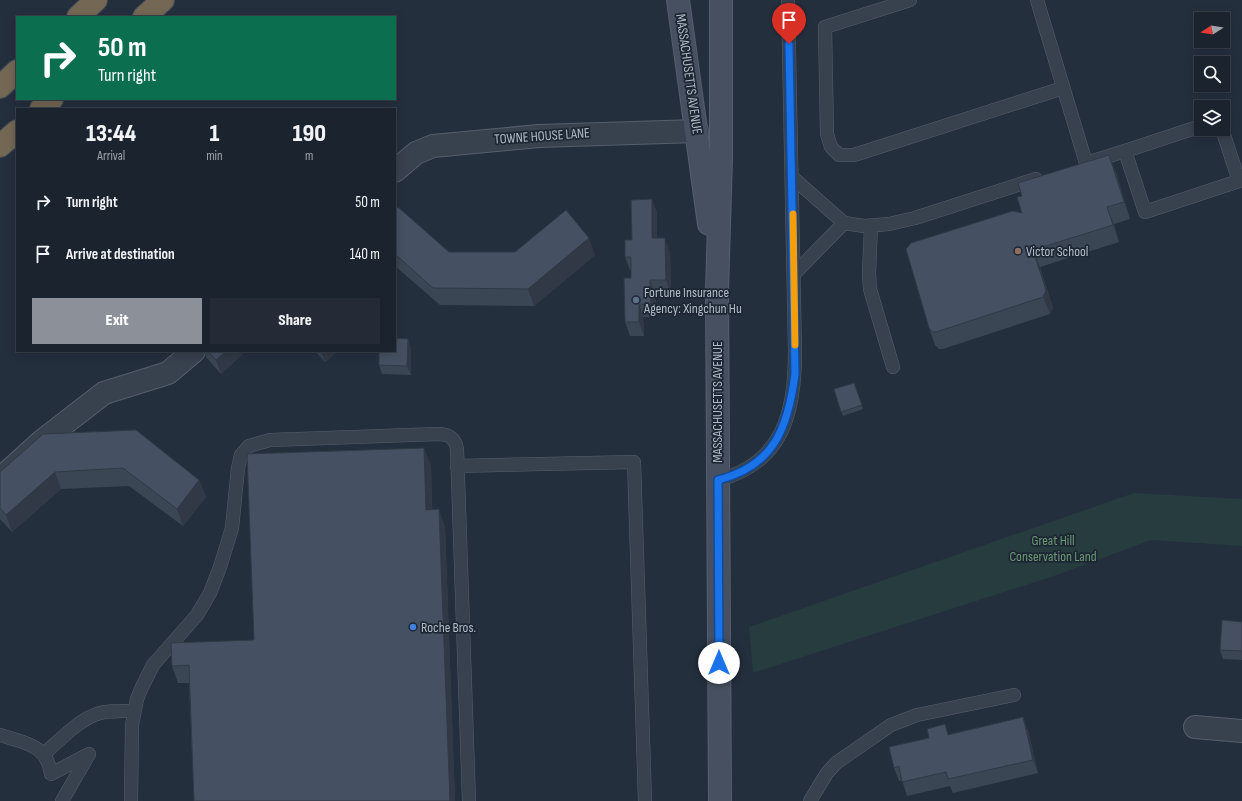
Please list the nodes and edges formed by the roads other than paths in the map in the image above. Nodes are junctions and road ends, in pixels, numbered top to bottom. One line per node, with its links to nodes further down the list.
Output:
1 (96, 0): 8 (highway)
2 (163, 0): 9 (highway)
3 (678, 0): 16 (main road, MASSACHUSETTS AVENUE)
4 (721, 0): 29 (main road, MASSACHUSETTS AVENUE)
5 (788, 0): 25 (lane)
6 (910, 0): 12 (lane)
7 (1037, 0): 12 (lane)
8 (79, 16)
9 (145, 16)
10 (16, 73): 11 (highway)
11 (0, 87)
12 (1063, 88): 21 (lane)
13 (51, 100): 14 (highway)
14 (42, 108)
15 (1194, 128): 20 (lane)
16 (697, 131): 23 (street, TOWNE HOUSE LANE); 29 (main road, MASSACHUSETTS AVENUE)
17 (16, 132): 19 (highway)
18 (1224, 136): 20 (lane)
19 (0, 146)
20 (1125, 151): 21 (lane)
21 (1086, 163): 22 (lane)
22 (1071, 168)
23 (396, 170)
24 (1049, 175): 27 (lane)
25 (792, 176): 26 (lane); 28 (lane)
26 (844, 223): 27 (lane); 28 (lane)
27 (871, 226): 31 (lane)
28 (794, 274): 34 (lane)
29 (717, 291): 34 (main road, MASSACHUSETTS AVENUE)
30 (193, 352): 33 (street)
31 (893, 367)
32 (458, 466): 36 (lane); 43 (lane); 44 (lane)
33 (0, 480)
34 (718, 480): 45 (main road, MASSACHUSETTS AVENUE)
35 (1014, 695): 46 (lane)
36 (134, 711): 40 (lane); 42 (lane)
37 (1195, 727): 38 (street)
38 (1242, 731)
39 (0, 735): 40 (lane)
40 (44, 754): 41 (lane)
41 (62, 801)
42 (131, 801)
43 (469, 801)
44 (645, 801)
45 (720, 801)
46 (810, 801)

